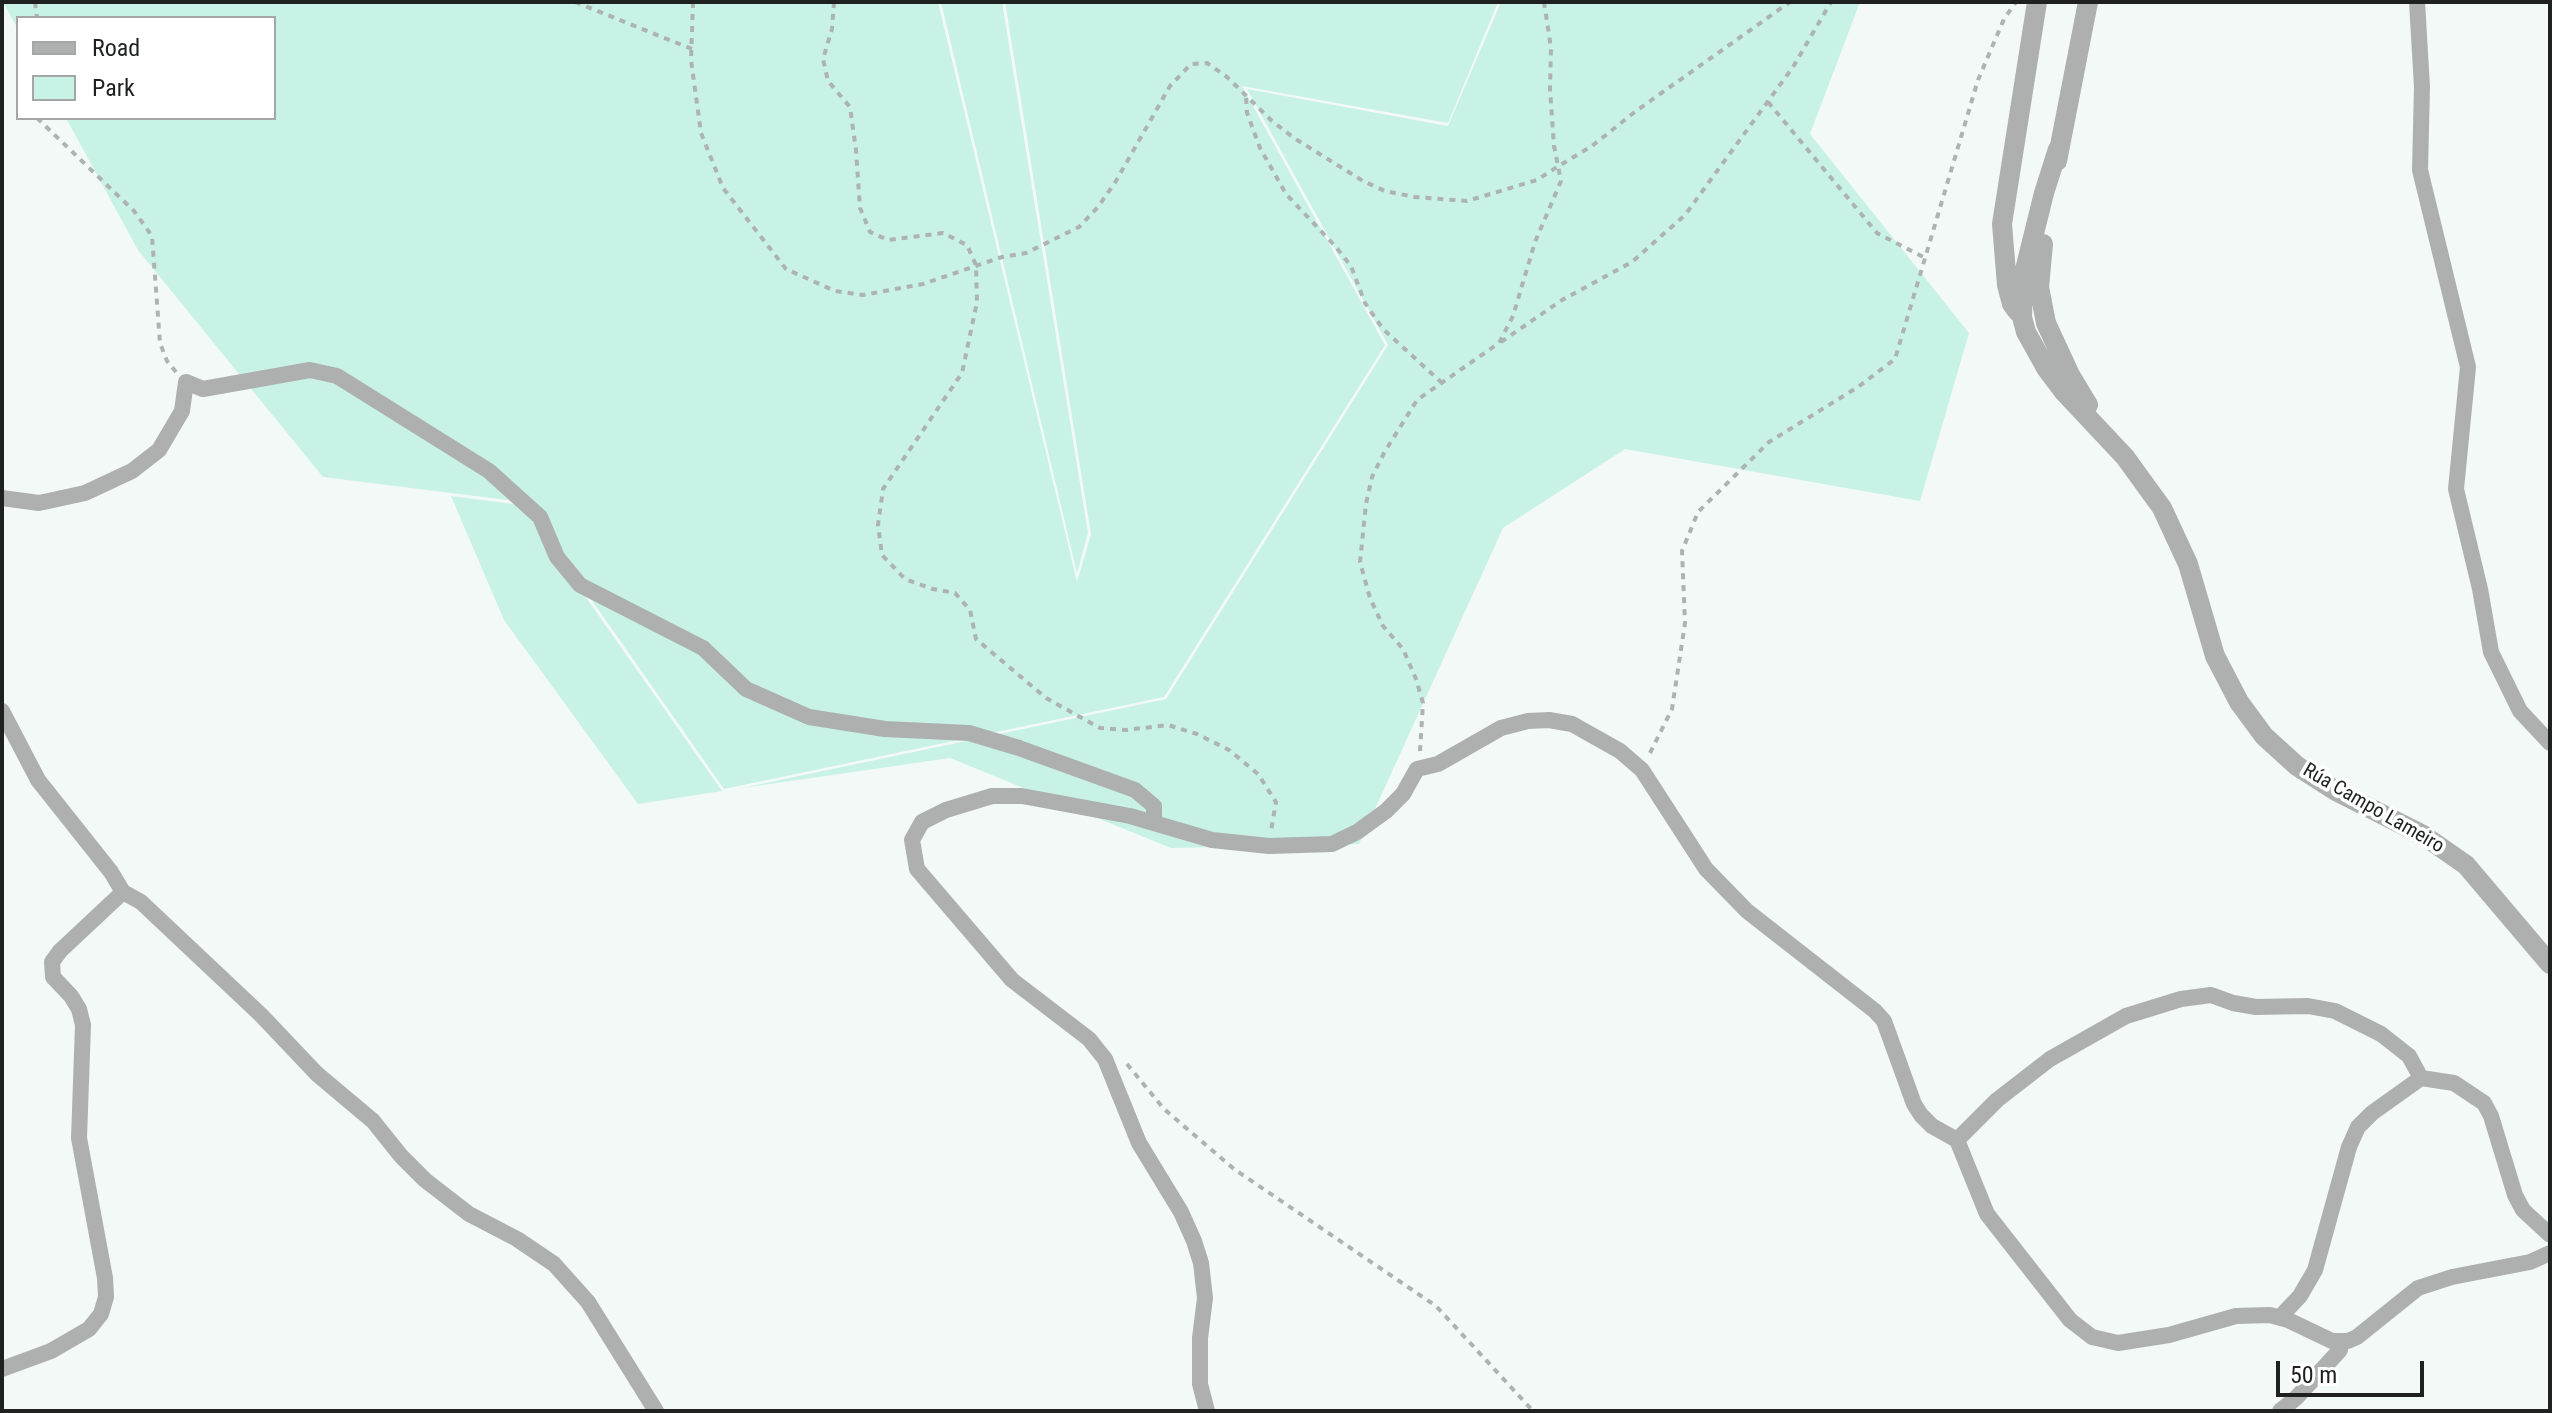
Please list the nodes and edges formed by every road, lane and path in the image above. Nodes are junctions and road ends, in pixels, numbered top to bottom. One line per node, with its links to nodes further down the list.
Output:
1 (575, 2): 11 (path)
2 (693, 2): 11 (path)
3 (834, 2): 18 (path)
4 (1544, 2): 16 (path)
5 (1790, 2): 16 (path)
6 (1831, 2): 13 (path)
7 (2016, 2): 17 (path)
8 (2037, 2): 19 (street)
9 (2088, 2): 15 (street)
10 (2417, 2): 27 (street)
11 (692, 49): 18 (path)
12 (1246, 96): 16 (path); 18 (path); 23 (path)
13 (1768, 102): 17 (path); 21 (path)
14 (39, 120): 22 (path)
15 (2058, 149): 19 (street); 19 (street)
16 (1557, 167): 21 (path)
17 (1925, 258): 29 (path)
18 (976, 265): 31 (path)
19 (2024, 270): 20 (street); 20 (street); 24 (street)
20 (2022, 317): 24 (street)
21 (1499, 343): 23 (path)
22 (186, 382): 25 (street); 30 (street)
23 (1442, 383): 28 (path)
24 (2104, 433): 33 (street, Rúa Campo Lameiro)
25 (2, 498)
26 (2, 711): 32 (street)
27 (2550, 743)
28 (1417, 769): 29 (street); 31 (street)
29 (1642, 770): 36 (street)
30 (1154, 823): 31 (street); 34 (street)
31 (1269, 846)
32 (123, 892): 41 (street); 42 (street)
33 (2550, 964)
34 (1105, 1059): 43 (street); 44 (path)
35 (2421, 1078): 36 (street); 37 (street); 39 (street)
36 (1957, 1140): 39 (street)
37 (2550, 1235)
38 (2550, 1253): 40 (street)
39 (2280, 1317): 40 (street)
40 (2341, 1342): 45 (street)
41 (2, 1369)
42 (656, 1411)
43 (1207, 1411)
44 (1533, 1411)
45 (2280, 1411)

